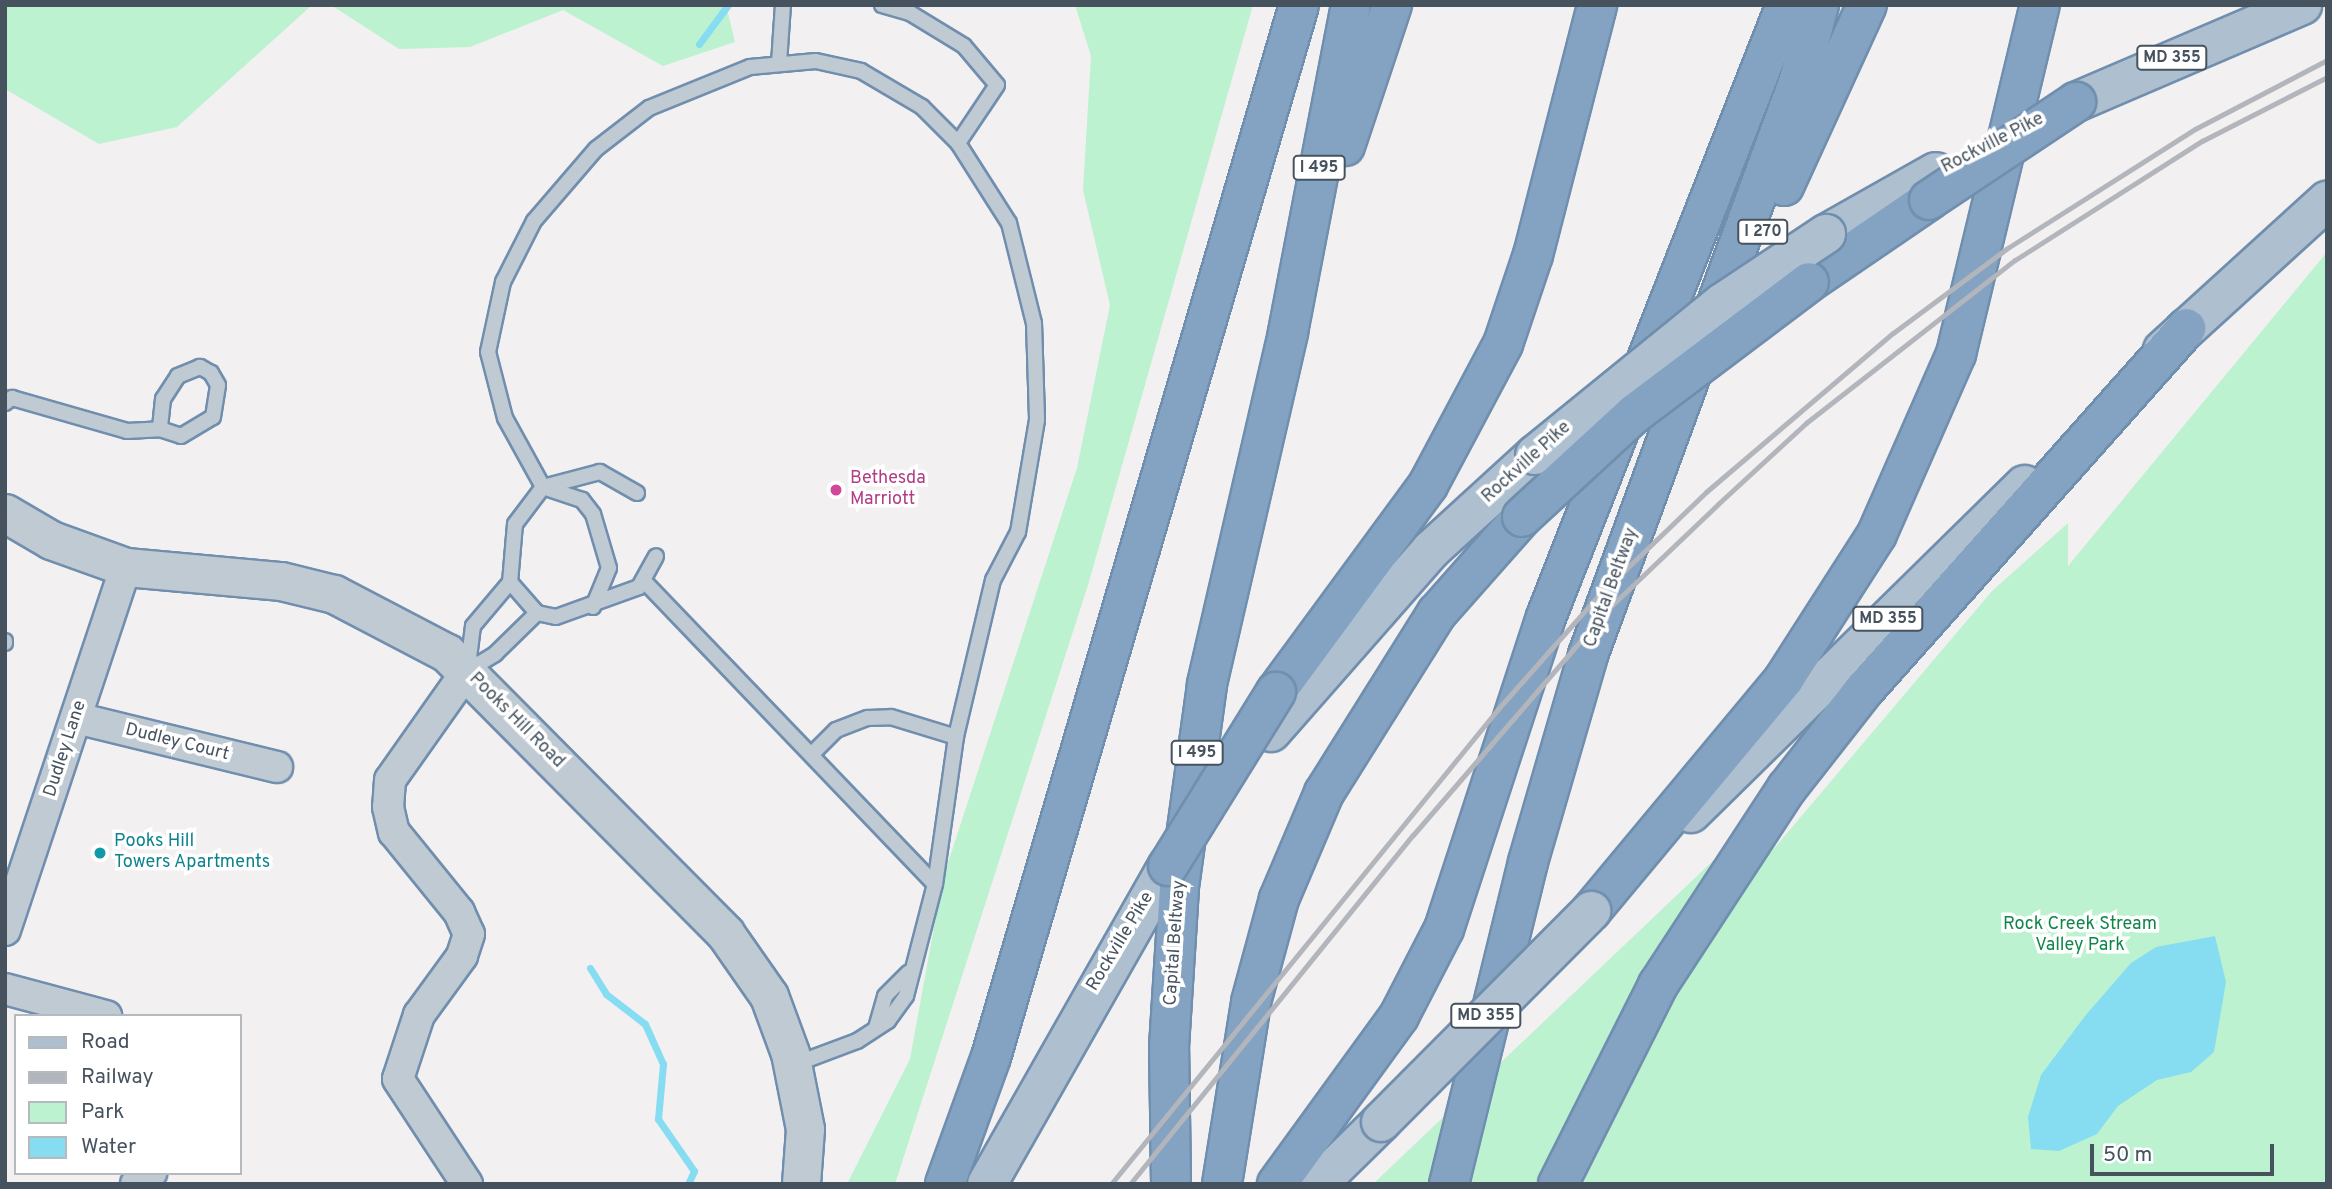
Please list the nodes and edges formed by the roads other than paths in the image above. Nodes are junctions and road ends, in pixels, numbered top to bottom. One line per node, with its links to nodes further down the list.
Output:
1 (783, 5): 12 (lane)
2 (882, 5): 14 (lane)
3 (1299, 5): 48 (highway)
4 (1351, 5): 20 (highway, Capital Beltway / I 495)
5 (1392, 5): 20 (highway)
6 (1597, 5): 38 (highway, bridge)
7 (1786, 5): 45 (highway)
8 (1819, 5): 23 (highway, Capital Beltway)
9 (1867, 5): 23 (highway, I 270)
10 (2040, 5): 40 (highway)
11 (2287, 10): 13 (main road, MD 355)
12 (779, 63): 14 (lane); 24 (lane)
13 (2076, 102): 15 (highway, bridge)
14 (958, 144): 35 (lane)
15 (1933, 186): 38 (main road, Rockville Pike, bridge); 51 (highway, bridge)
16 (2327, 201): 18 (main road, MD 355)
17 (2327, 214): 18 (main road)
18 (2274, 244): 19 (main road, MD 355)
19 (2186, 328): 40 (main road, MD 355); 54 (highway)
20 (1288, 331): 50 (highway, Capital Beltway / I 495)
21 (5, 403): 22 (lane)
22 (160, 429): 22 (lane)
23 (1660, 458): 53 (highway, Capital Beltway)
24 (543, 487): 25 (lane); 30 (lane); 31 (lane)
25 (636, 493)
26 (5, 513): 28 (street, Pooks Hill Road)
27 (656, 556): 29 (lane)
28 (126, 567): 33 (street, Pooks Hill Road); 34 (street, Dudley Lane)
29 (644, 581): 31 (lane); 36 (lane)
30 (510, 582): 32 (lane); 33 (lane)
31 (593, 607): 32 (lane)
32 (537, 612): 33 (lane)
33 (467, 671): 44 (street, Pooks Hill Road); 46 (street)
34 (76, 718): 37 (street, Dudley Court); 41 (street, Dudley Lane)
35 (956, 737): 36 (lane); 39 (lane)
36 (811, 754): 39 (lane)
37 (277, 767)
38 (1168, 866): 49 (main road, Rockville Pike)
39 (935, 884): 44 (lane)
40 (1591, 911): 52 (main road, MD 355, bridge)
41 (5, 930)
42 (5, 989): 43 (street)
43 (99, 1014)
44 (793, 1065): 47 (street, Pooks Hill Road)
45 (1278, 1183)
46 (467, 1184)
47 (801, 1184)
48 (946, 1184)
49 (987, 1184)
50 (1171, 1184)
51 (1222, 1184)
52 (1318, 1184)
53 (1449, 1184)
54 (1558, 1184)

